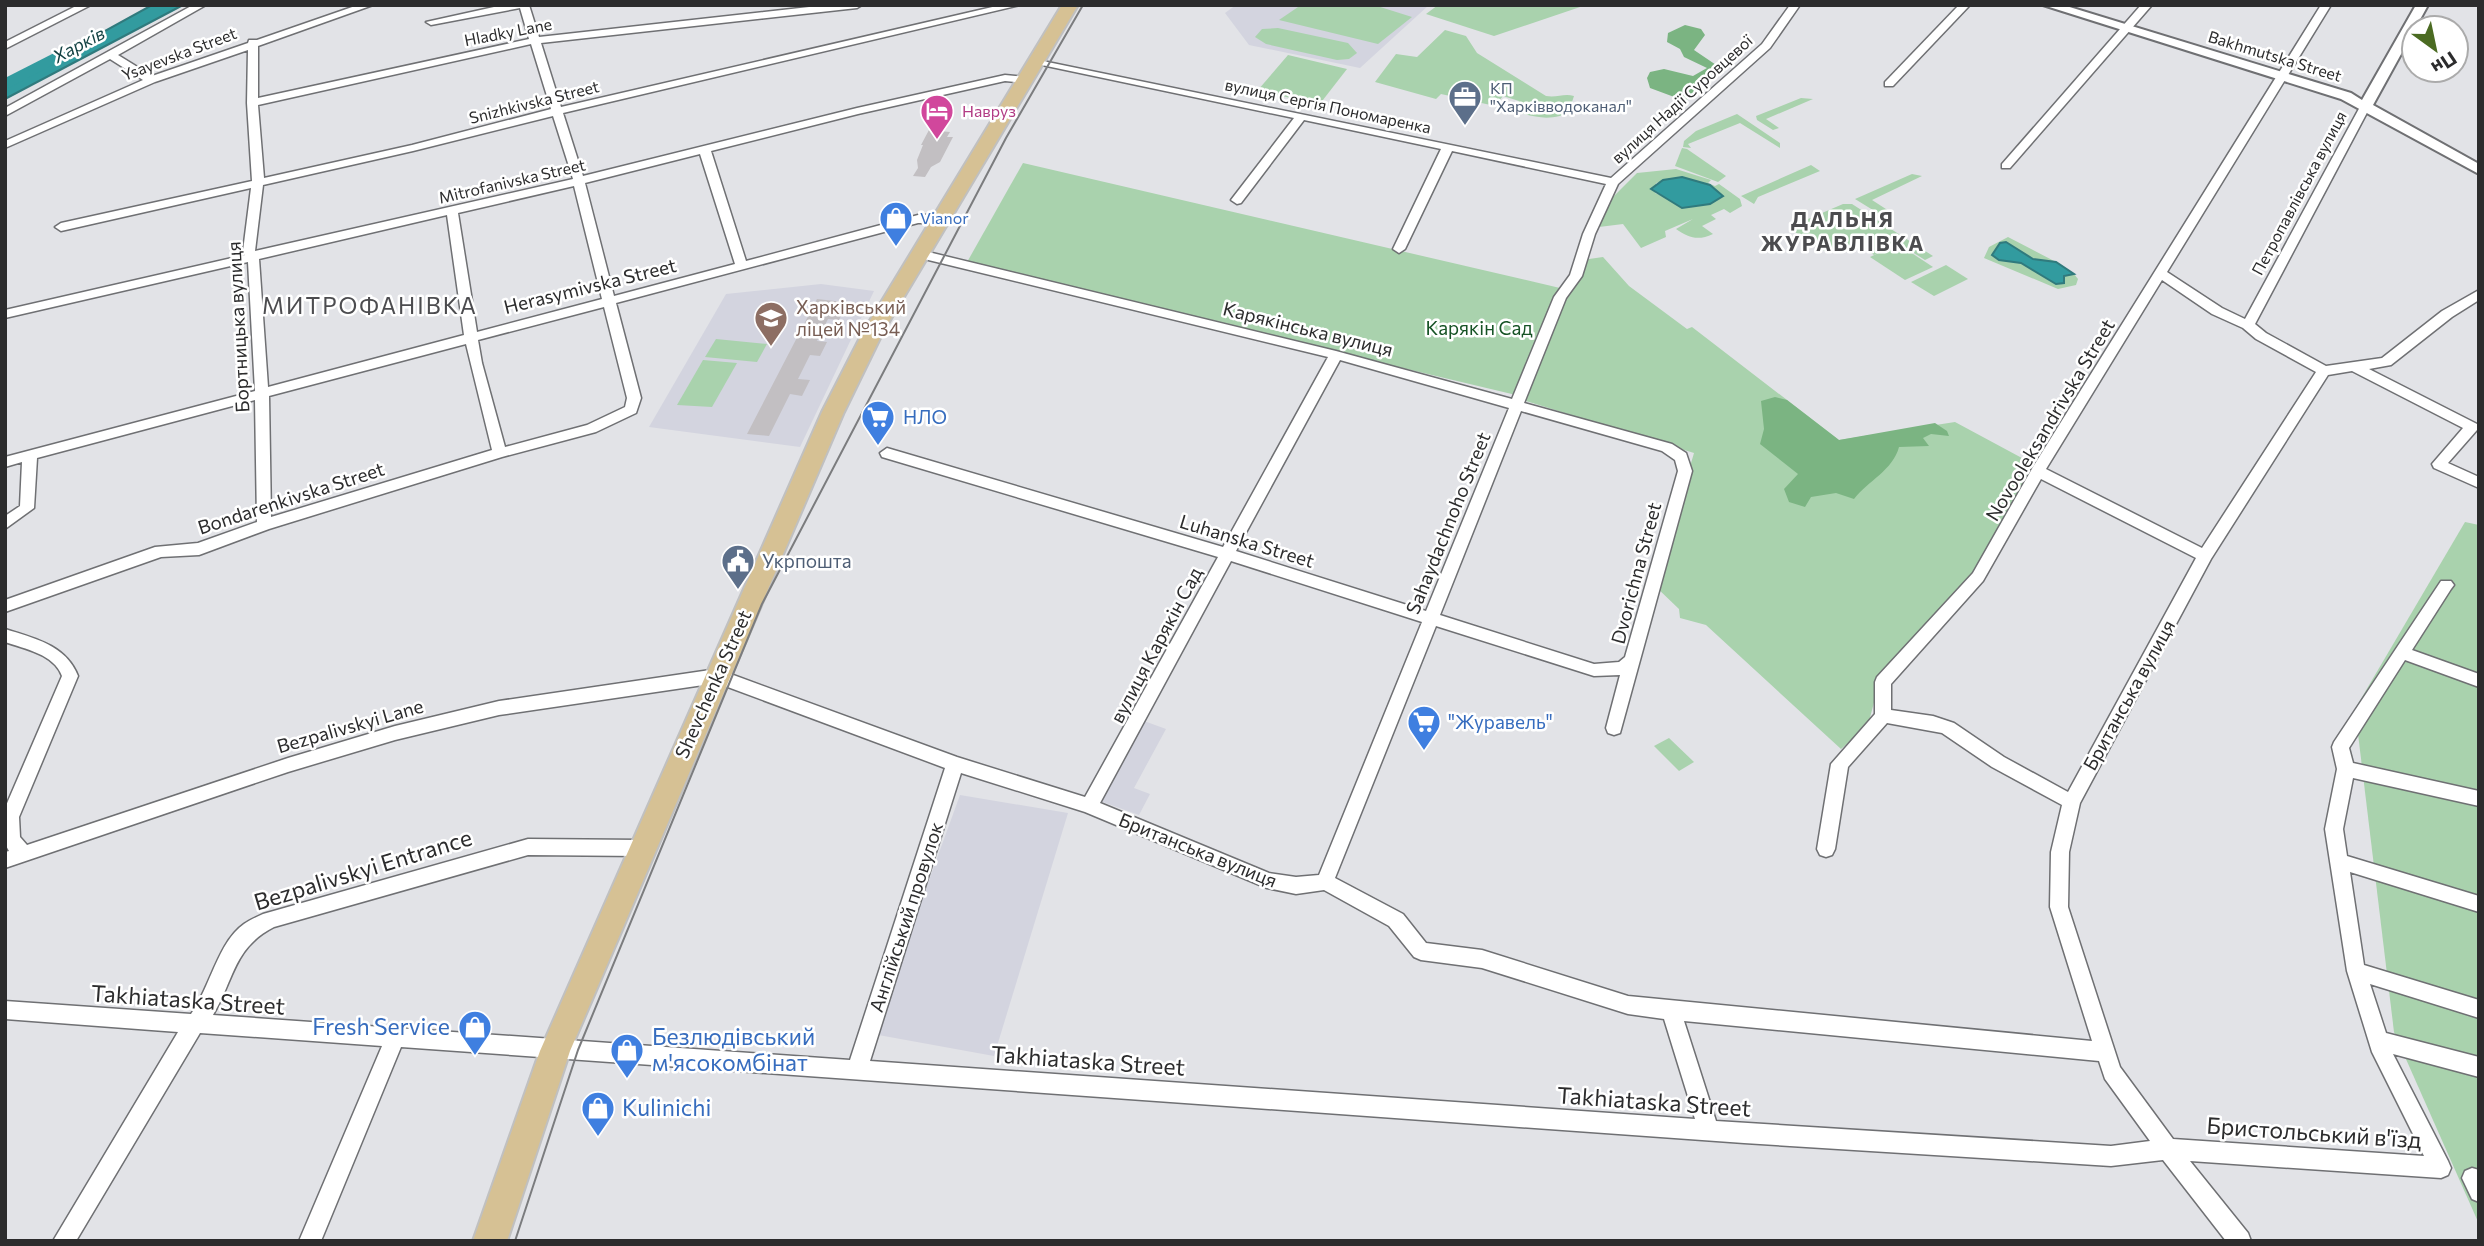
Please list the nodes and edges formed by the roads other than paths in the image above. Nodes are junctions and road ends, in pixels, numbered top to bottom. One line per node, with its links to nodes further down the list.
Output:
1 (86, 5): 19 (street)
2 (201, 5): 20 (street)
3 (368, 5): 18 (street, Ysayevska Street)
4 (522, 5): 15 (street); 17 (street)
5 (857, 5): 14 (street, Hladky Lane)
6 (1015, 5): 28 (street, Snizhkivska Street)
7 (1070, 5): 21 (main road, Shevchenka Street)
8 (1795, 5): 38 (street, вулиця Надії Суровцевої)
9 (1965, 5): 25 (street)
10 (2049, 5): 16 (street, Bakhmutska Street)
11 (2147, 5): 16 (street)
12 (2326, 5): 22 (street, Novooleksandrivska Street)
13 (2422, 5): 27 (street, Петропавлівська вулиця)
14 (745, 10): 17 (street, Hladky Lane)
15 (431, 22)
16 (2127, 29): 22 (street, Bakhmutska Street); 34 (street)
17 (537, 40): 26 (street, Hladky Lane); 28 (street)
18 (253, 43): 24 (street, Ysayevska Street); 26 (street, Бортницька вулиця)
19 (5, 46)
20 (110, 55): 24 (street); 29 (street)
21 (1037, 61): 23 (main road, Shevchenka Street); 30 (street, вулиця Сергія Пономаренка)
22 (2282, 75): 27 (street, Bakhmutska Street); 47 (street, Novooleksandrivska Street)
23 (1026, 79): 33 (street, Mitrofanivska Street); 41 (main road, Shevchenka Street)
24 (151, 80): 31 (street, Ysayevska Street)
25 (1889, 84)
26 (252, 103): 36 (street, Бортницька вулиця)
27 (2366, 105): 35 (street, Bakhmutska Street); 51 (street, Петропавлівська вулиця)
28 (558, 111): 36 (street, Snizhkivska Street); 37 (street)
29 (5, 113)
30 (1301, 117): 32 (street, вулиця Сергія Пономаренка); 39 (street)
31 (5, 145)
32 (1448, 147): 38 (street, вулиця Сергія Пономаренка); 43 (street)
33 (705, 151): 37 (street, Mitrofanivska Street); 46 (street)
34 (2006, 166)
35 (2479, 170)
36 (258, 181): 42 (street, Snizhkivska Street); 45 (street, Бортницька вулиця)
37 (579, 181): 40 (street, Mitrofanivska Street); 49 (street)
38 (1613, 182): 57 (street, Sahaydachnoho Street)
39 (1237, 200)
40 (452, 211): 45 (street, Mitrofanivska Street); 52 (street)
41 (941, 219): 44 (main road, Shevchenka Street); 46 (street, Herasymivska Street)
42 (61, 226)
43 (1399, 249)
44 (920, 254): 53 (street, Карякінська вулиця); 76 (main road, Shevchenka Street)
45 (252, 257): 50 (street, Mitrofanivska Street); 56 (street, Бортницька вулиця)
46 (742, 267): 49 (street, Herasymivska Street)
47 (2162, 274): 51 (street); 63 (street, Novooleksandrivska Street)
48 (2476, 300): 54 (street)
49 (609, 301): 52 (street, Herasymivska Street); 58 (street, Bondarenkivska Street)
50 (5, 314)
51 (2249, 325): 55 (street)
52 (471, 337): 56 (street, Herasymivska Street); 58 (street)
53 (1336, 355): 57 (street, Карякінська вулиця); 67 (street, вулиця Карякін Сад)
54 (2356, 368): 55 (street); 64 (street)
55 (2325, 371): 68 (street, Британська вулиця)
56 (262, 395): 60 (street, Herasymivska Street); 66 (street, Бортницька вулиця)
57 (1518, 404): 61 (street, Карякінська вулиця); 71 (street, Sahaydachnoho Street)
58 (500, 453): 66 (street, Bondarenkivska Street)
59 (887, 453): 67 (street, Luhanska Street)
60 (30, 457): 62 (street, Herasymivska Street); 65 (street)
61 (1681, 457): 74 (street, Dvorichna Street)
62 (5, 461)
63 (2038, 471): 68 (street); 78 (street, Novooleksandrivska Street)
64 (2479, 483)
65 (5, 524)
66 (264, 525): 70 (street, Bondarenkivska Street)
67 (1226, 554): 71 (street, Luhanska Street); 84 (street, вулиця Карякін Сад)
68 (2204, 556): 83 (street, Британська вулиця)
69 (2446, 585): 73 (street, Бристольський в'їзд)
70 (5, 607)
71 (1432, 619): 75 (street, Luhanska Street); 90 (street, Sahaydachnoho Street)
72 (5, 635): 87 (street)
73 (2403, 653): 77 (street); 81 (street, Бристольський в'їзд)
74 (1632, 661): 75 (street, Dvorichna Street); 79 (street)
75 (1594, 670)
76 (717, 676): 80 (street, Британська вулиця); 85 (main road, Shevchenka Street); 87 (street, Bezpalivskyi Lane)
77 (2479, 681)
78 (1883, 716): 83 (street); 86 (street)
79 (1614, 728)
80 (955, 764): 84 (street, Британська вулиця); 102 (street, Англійський провулок)
81 (2346, 769): 82 (street); 89 (street, Бристольський в'їзд)
82 (2479, 799)
83 (2071, 802): 100 (street, Британська вулиця)
84 (1089, 806): 90 (street, Британська вулиця)
85 (642, 848): 96 (street, Bezpalivskyi Entrance); 99 (main road, Shevchenka Street)
86 (1826, 849)
87 (23, 853): 88 (street, Bezpalivskyi Lane)
88 (5, 860)
89 (2339, 861): 91 (street); 92 (street, Бристольський в'їзд)
90 (1325, 882): 95 (street)
91 (2479, 904)
92 (2356, 971): 93 (street); 98 (street, Бристольський в'їзд)
93 (2479, 1009)
94 (5, 1010): 96 (street, Takhiataska Street)
95 (1671, 1012): 100 (street); 103 (street)
96 (194, 1025): 97 (street, Takhiataska Street); 107 (street, Bezpalivskyi Entrance)
97 (394, 1040): 99 (street, Takhiataska Street); 108 (street)
98 (2378, 1040): 101 (street); 104 (street, Бристольський в'їзд)
99 (555, 1051): 102 (street, Takhiataska Street); 109 (main road, Shevchenka Street)
100 (2105, 1052): 104 (street, Британська вулиця)
101 (2479, 1067)
102 (857, 1070): 103 (street, Takhiataska Street)
103 (1708, 1129): 104 (street, Takhiataska Street)
104 (2168, 1150): 110 (street)
105 (2479, 1180): 106 (street)
106 (2479, 1192)
107 (64, 1241)
108 (310, 1241)
109 (490, 1241)
110 (2241, 1241)

